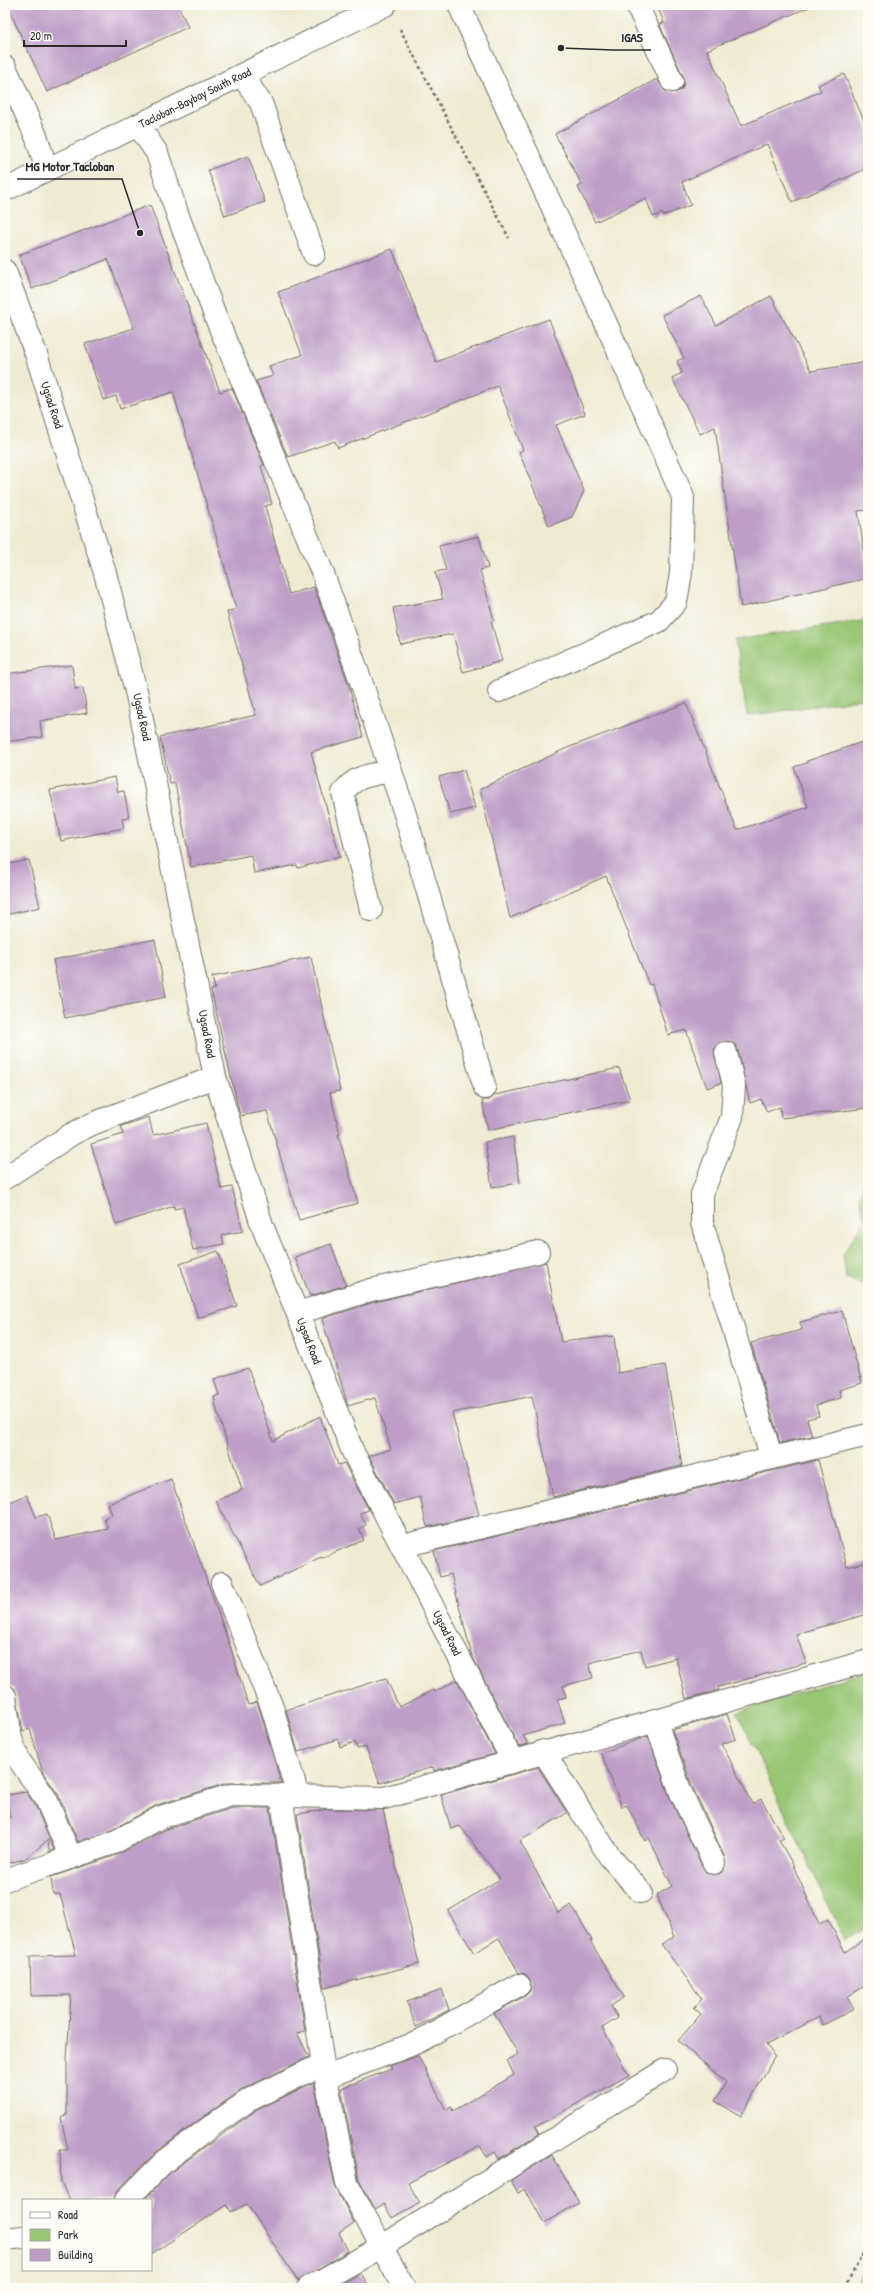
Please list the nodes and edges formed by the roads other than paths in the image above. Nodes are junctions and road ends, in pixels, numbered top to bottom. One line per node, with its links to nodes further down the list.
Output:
1 (385, 5): 5 (street, Tacloban-Baybay South Road)
2 (459, 5): 12 (street)
3 (637, 5): 6 (street)
4 (5, 68): 8 (street)
5 (242, 75): 7 (street, Tacloban-Baybay South Road); 10 (street)
6 (672, 81)
7 (138, 126): 8 (street, Tacloban-Baybay South Road); 13 (street)
8 (47, 170): 9 (street, Tacloban-Baybay South Road)
9 (5, 190)
10 (314, 254)
11 (5, 271): 16 (street, Ugsad Road)
12 (499, 691)
13 (391, 771): 14 (street); 17 (street)
14 (371, 910)
15 (726, 1054): 22 (street)
16 (215, 1077): 18 (street); 20 (street, Ugsad Road)
17 (485, 1088)
18 (5, 1178)
19 (538, 1252): 20 (street)
20 (298, 1313): 23 (street, Ugsad Road)
21 (868, 1434): 22 (street)
22 (771, 1456): 23 (street)
23 (402, 1546): 29 (street, Ugsad Road)
24 (222, 1583): 30 (street)
25 (868, 1661): 27 (street)
26 (5, 1696): 31 (street)
27 (655, 1720): 28 (street); 32 (street)
28 (544, 1751): 29 (street); 34 (street)
29 (512, 1760): 30 (street)
30 (290, 1795): 31 (street); 37 (street)
31 (70, 1858): 33 (street)
32 (714, 1863)
33 (5, 1880)
34 (641, 1892)
35 (519, 1985): 37 (street)
36 (665, 2070): 41 (street)
37 (325, 2071): 38 (street); 41 (street)
38 (127, 2199)
39 (5, 2238): 40 (street)
40 (22, 2238)
41 (381, 2247): 42 (street); 43 (street)
42 (308, 2288)
43 (404, 2288)

